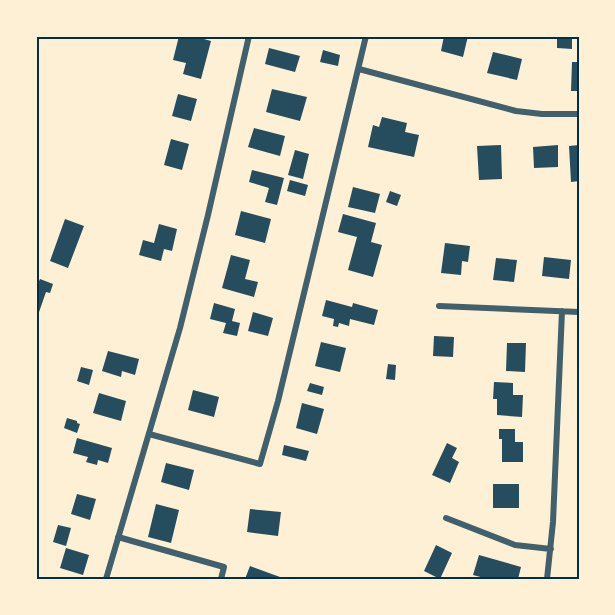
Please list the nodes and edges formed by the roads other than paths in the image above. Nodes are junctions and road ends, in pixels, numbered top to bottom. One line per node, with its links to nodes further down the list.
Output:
1 (249, 36): 8 (street)
2 (366, 36): 3 (street)
3 (359, 69): 4 (street); 8 (street)
4 (579, 114)
5 (439, 306): 6 (street)
6 (562, 311): 7 (street); 11 (street)
7 (579, 312)
8 (149, 434): 10 (street)
9 (446, 518): 11 (street)
10 (118, 537): 12 (street); 13 (street)
11 (551, 549): 14 (street)
12 (106, 579)
13 (221, 579)
14 (547, 579)

